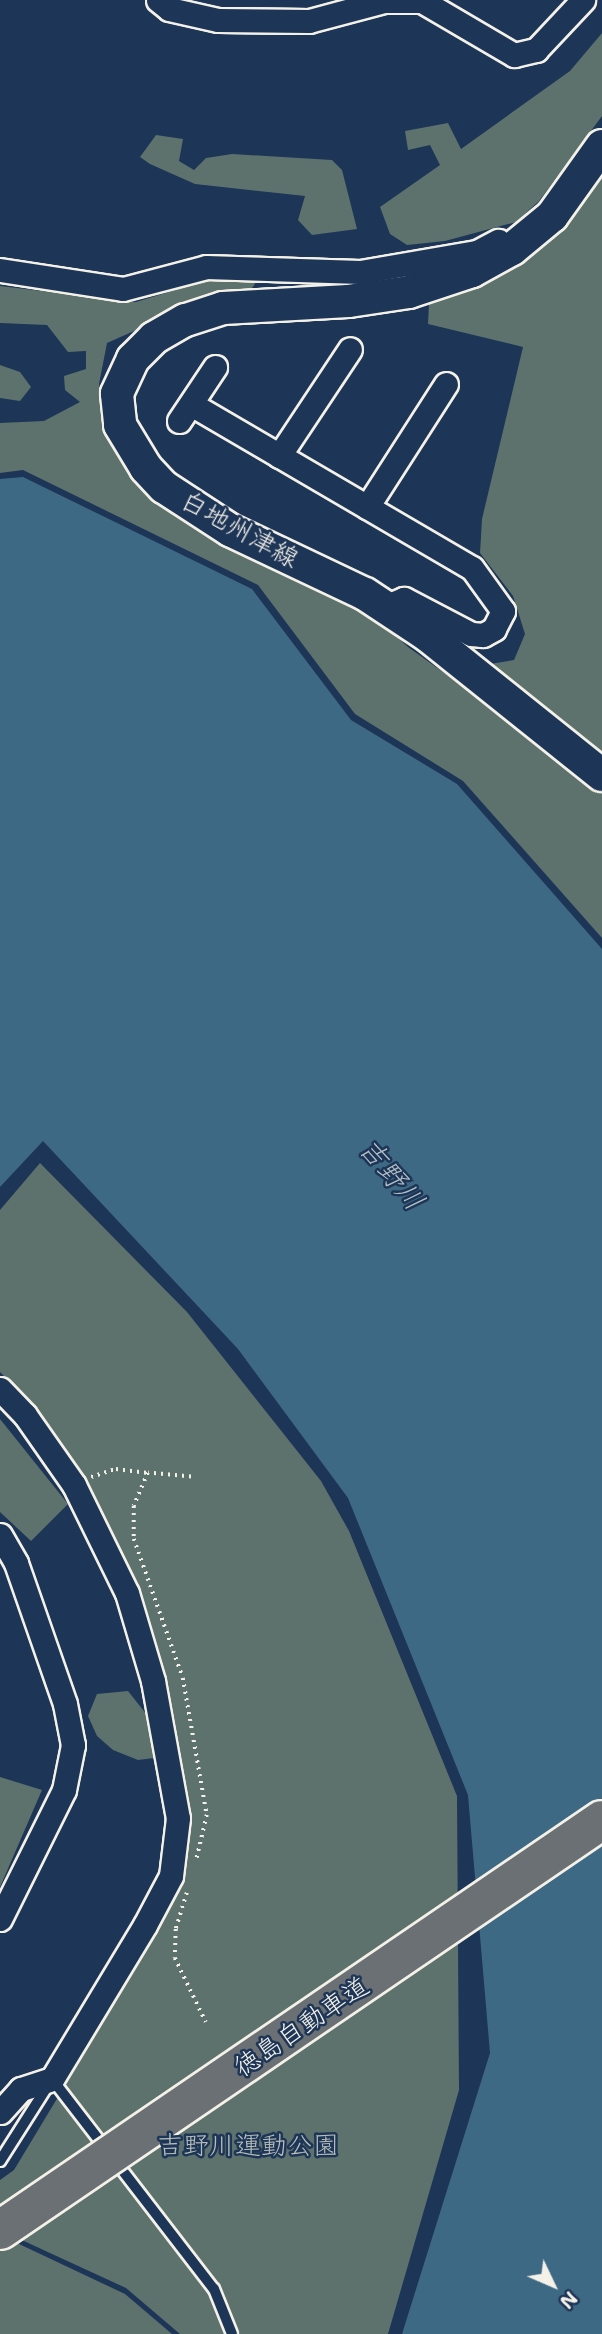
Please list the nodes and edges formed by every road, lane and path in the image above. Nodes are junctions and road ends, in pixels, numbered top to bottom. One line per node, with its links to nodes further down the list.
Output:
1 (158, 0): 2 (street)
2 (423, 0): 3 (street)
3 (583, 0)
4 (602, 146): 5 (main road, 白地州津線)
5 (524, 240): 6 (street); 12 (main road, 白地州津線)
6 (0, 270)
7 (350, 348): 10 (street)
8 (215, 366): 10 (street)
9 (447, 384): 11 (street)
10 (279, 456): 11 (street)
11 (367, 507): 12 (street)
12 (384, 607): 13 (main road, 白地州津線)
13 (602, 775)
14 (0, 1389): 16 (street)
15 (148, 1473): 16 (path)
16 (74, 1485): 22 (street)
17 (0, 1535): 20 (street)
18 (602, 1820): 25 (highway, 徳島自動車道, bridge)
19 (183, 1915): 21 (path)
20 (0, 1919)
21 (206, 2022)
22 (52, 2079): 23 (street); 24 (lane); 26 (lane)
23 (0, 2112)
24 (0, 2161)
25 (0, 2230)
26 (232, 2334)

